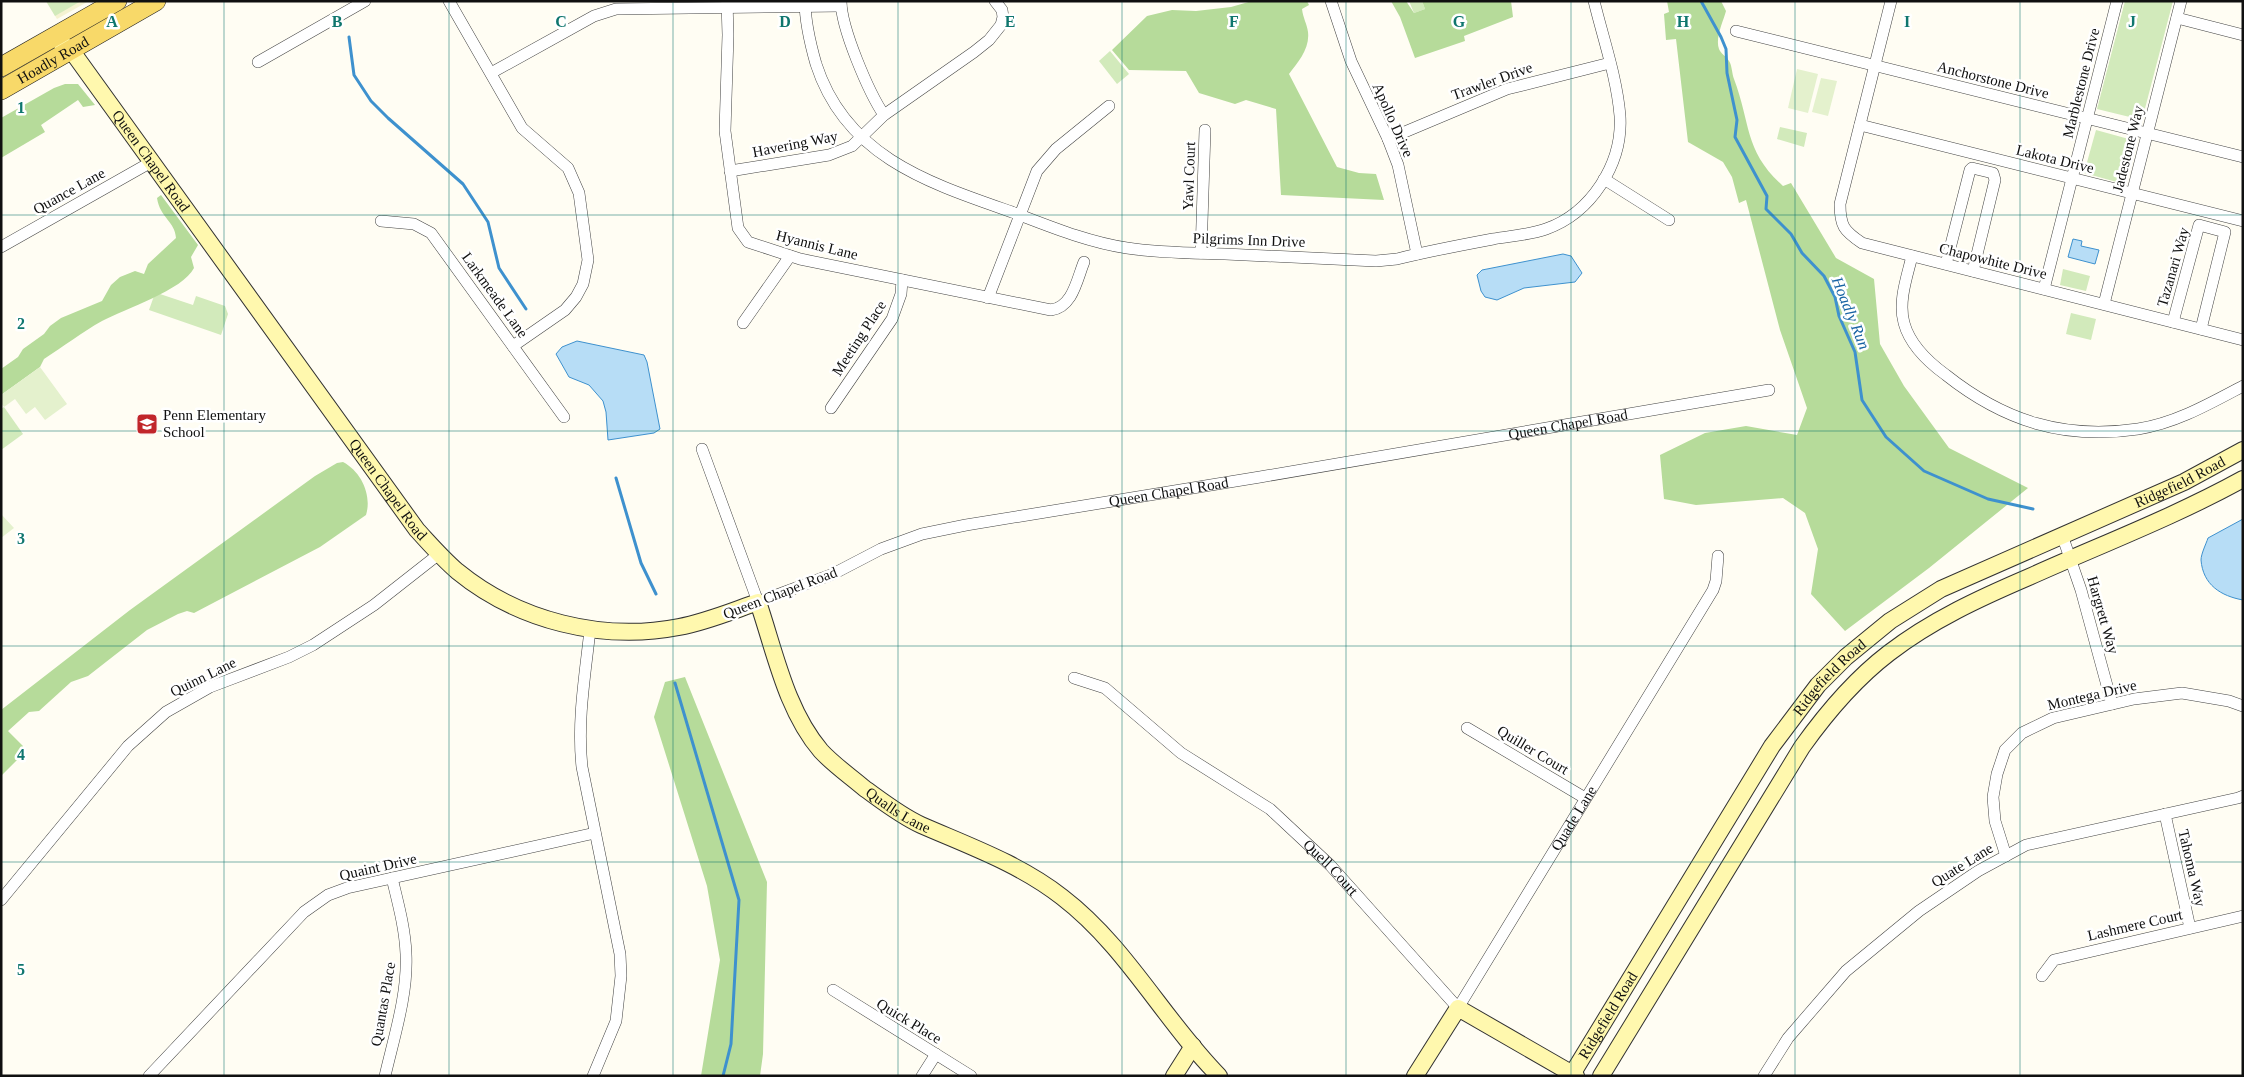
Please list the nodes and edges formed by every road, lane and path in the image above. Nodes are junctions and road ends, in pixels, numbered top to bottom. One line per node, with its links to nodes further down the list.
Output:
1 (117, 1): 18 (main road, Hoadly Road)
2 (156, 1): 19 (main road, Hoadly Road)
3 (365, 1): 20 (street)
4 (449, 1): 24 (street)
5 (995, 1): 27 (street, Havering Way)
6 (1331, 1): 33 (street, Apollo Drive)
7 (1594, 1): 21 (street, Pilgrims Inn Drive)
8 (1890, 1): 22 (street, Chapowhite Drive)
9 (2104, 1): 12 (street)
10 (2181, 1): 15 (street, Jadestone Way)
11 (841, 3): 13 (street); 27 (street)
12 (2116, 3): 28 (street, Marblestone Drive)
13 (805, 4): 14 (street); 32 (street, Pilgrims Inn Drive)
14 (727, 5): 24 (street); 36 (street, Hyannis Lane)
15 (2176, 18): 17 (street); 31 (street, Jadestone Way)
16 (1736, 31): 22 (street, Anchorstone Drive)
17 (2243, 35)
18 (53, 37): 19 (street, Queen Chapel Road); 23 (main road, Hoadly Road)
19 (71, 50): 25 (main road, Hoadly Road); 35 (street, Queen Chapel Road)
20 (258, 62)
21 (1610, 63): 33 (street, Trawler Drive); 38 (street, Pilgrims Inn Drive)
22 (1874, 66): 28 (street, Anchorstone Drive); 29 (street, Chapowhite Drive)
23 (1, 67)
24 (490, 74): 60 (street)
25 (1, 90)
26 (1109, 106): 40 (street)
27 (884, 115): 32 (street, Havering Way)
28 (2087, 118): 31 (street, Anchorstone Drive); 37 (street, Marblestone Drive)
29 (1860, 125): 37 (street, Lakota Drive); 48 (street, Chapowhite Drive)
30 (1205, 130): 45 (street, Yawl Court)
31 (2147, 134): 34 (street, Anchorstone Drive); 39 (street, Jadestone Way)
32 (862, 139): 36 (street, Havering Way); 40 (street, Pilgrims Inn Drive)
33 (1388, 139): 46 (street, Apollo Drive)
34 (2243, 157)
35 (152, 161): 44 (street, Quance Lane); 69 (street, Queen Chapel Road)
36 (730, 171): 47 (street, Hyannis Lane)
37 (2072, 178): 39 (street, Lakota Drive); 53 (street, Marblestone Drive)
38 (1604, 180): 41 (street); 46 (street, Pilgrims Inn Drive)
39 (2132, 194): 43 (street, Lakota Drive); 55 (street, Jadestone Way)
40 (1020, 215): 45 (street, Pilgrims Inn Drive); 54 (street)
41 (1669, 220)
42 (381, 221): 60 (street, Larkmeade Lane)
43 (2243, 221)
44 (1, 247)
45 (1201, 253): 46 (street, Pilgrims Inn Drive)
46 (1417, 254)
47 (790, 256): 52 (street, Hyannis Lane); 57 (street)
48 (1912, 256): 50 (street, Chapowhite Drive); 61 (street)
49 (1084, 262): 54 (street, Hyannis Lane)
50 (1946, 264): 51 (street, Chapowhite Drive); 51 (street)
51 (1973, 271): 53 (street, Chapowhite Drive)
52 (902, 280): 54 (street, Hyannis Lane); 63 (street, Meeting Place)
53 (2044, 289): 55 (street, Chapowhite Drive)
54 (988, 298)
55 (2104, 304): 56 (street, Chapowhite Drive)
56 (2173, 322): 58 (street, Chapowhite Drive); 58 (street, Tazanari Way)
57 (743, 323)
58 (2201, 329): 59 (street, Chapowhite Drive)
59 (2243, 340)
60 (513, 346): 64 (street, Larkmeade Lane)
61 (2243, 386)
62 (1769, 390): 72 (street, Queen Chapel Road)
63 (831, 408)
64 (564, 418)
65 (702, 449): 72 (street, Qualls Lane)
66 (2243, 450): 68 (street, Ridgefield Road)
67 (2243, 479): 71 (street, Ridgefield Road)
68 (2062, 535): 71 (street, Hargrett Way); 92 (street, Ridgefield Road)
69 (439, 554): 73 (street, Queen Chapel Road); 84 (street, Quinn Lane)
70 (1718, 556): 79 (street, Quade Lane)
71 (2071, 558): 75 (street, Hargrett Way); 101 (street, Ridgefield Road)
72 (758, 602): 73 (street, Queen Chapel Road); 90 (street, Qualls Lane)
73 (590, 630): 81 (street)
74 (1074, 678): 89 (street, Quell Court)
75 (2112, 704): 76 (street, Montega Drive); 82 (street, Montega Drive)
76 (2243, 706)
77 (1467, 728): 79 (street, Quiller Court)
78 (2243, 796): 80 (street, Quate Lane)
79 (1585, 798): 89 (street, Quade Lane)
80 (2165, 814): 82 (street, Quate Lane); 86 (street, Tahoma Way)
81 (595, 833): 83 (street, Quaint Drive); 95 (street)
82 (2006, 856): 102 (street, Quate Lane)
83 (392, 878): 93 (street, Quaint Drive); 94 (street, Quantas Place)
84 (1, 900)
85 (2243, 916): 86 (street, Lashmere Court)
86 (2190, 928): 87 (street, Lashmere Court)
87 (2042, 976)
88 (833, 990): 91 (street, Quick Place)
89 (1458, 1008): 92 (street, Quell Court); 100 (street, Quade Lane)
90 (1194, 1046): 98 (street); 99 (street, Qualls Lane)
91 (936, 1054): 96 (street); 97 (street, Quick Place)
92 (1573, 1075)
93 (149, 1076)
94 (385, 1076)
95 (593, 1076)
96 (922, 1076)
97 (971, 1076)
98 (1174, 1076)
99 (1219, 1076)
100 (1415, 1076)
101 (1601, 1076)
102 (1764, 1076)

